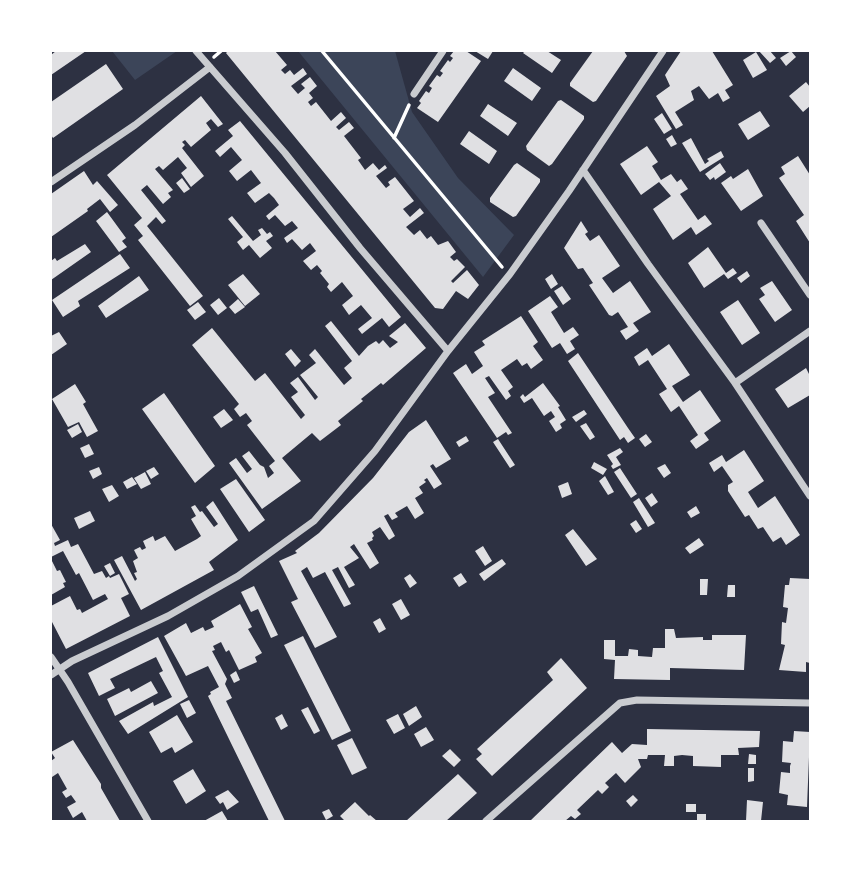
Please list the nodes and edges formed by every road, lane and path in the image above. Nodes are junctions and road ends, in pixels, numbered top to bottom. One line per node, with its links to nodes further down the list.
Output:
1 (197, 51): 5 (street)
2 (322, 51): 7 (path)
3 (443, 51): 6 (street)
4 (663, 51): 8 (street)
5 (210, 67): 9 (street); 14 (street)
6 (414, 94): 7 (path)
7 (394, 138): 11 (path)
8 (583, 170): 11 (street); 15 (street)
9 (51, 182)
10 (761, 223): 12 (street)
11 (510, 274): 14 (street)
12 (810, 295)
13 (810, 331): 15 (street)
14 (448, 351): 18 (street)
15 (735, 383): 16 (street)
16 (810, 496)
17 (51, 657): 18 (street)
18 (60, 669): 19 (street); 21 (street)
19 (51, 675)
20 (810, 704): 22 (street)
21 (148, 821)
22 (486, 821)

